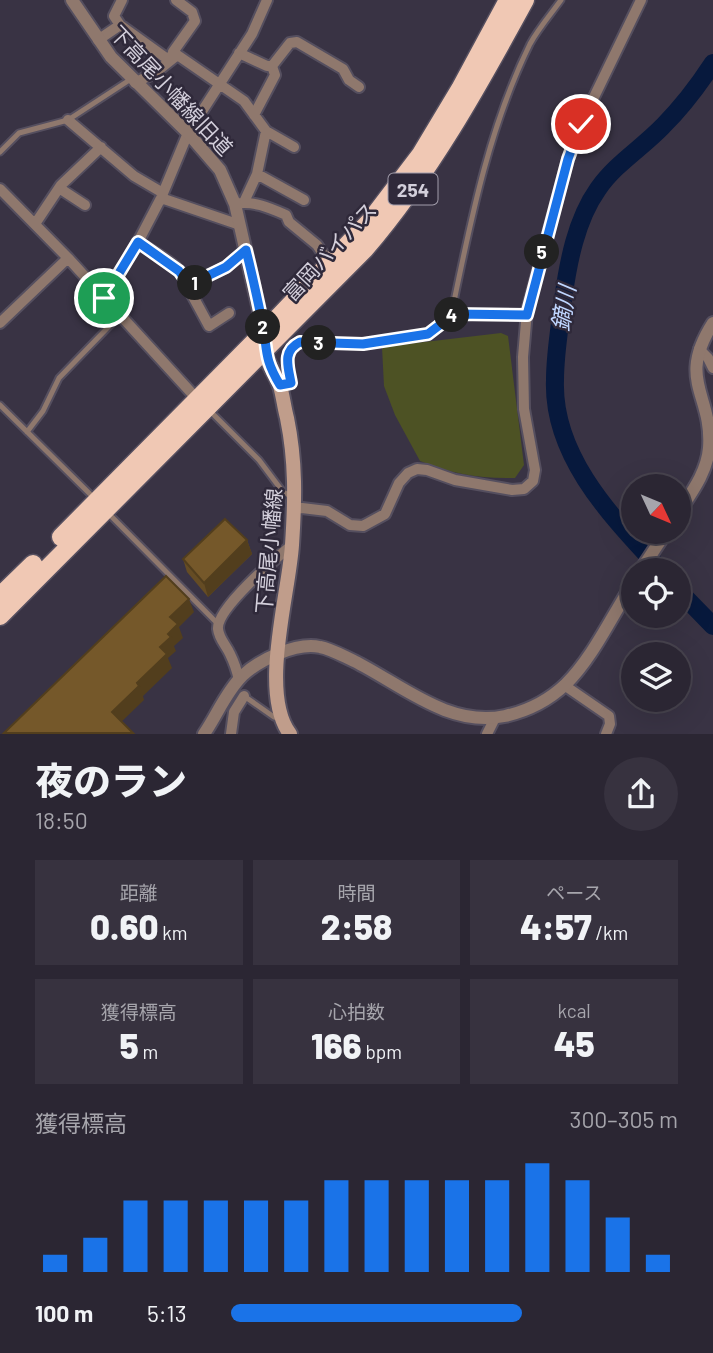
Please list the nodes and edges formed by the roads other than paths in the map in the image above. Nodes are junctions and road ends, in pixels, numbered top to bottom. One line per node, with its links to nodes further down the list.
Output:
1 (72, 0): 10 (street, 下高尾小幡線旧道)
2 (122, 0): 9 (street)
3 (176, 0): 12 (street)
4 (267, 0): 11 (street)
5 (508, 0): 36 (highway, 富岡バイパス / 254)
6 (525, 0): 47 (highway, 富岡バイパス / 254)
7 (561, 0): 42 (lane)
8 (641, 0): 41 (street)
9 (120, 25): 10 (street); 12 (street)
10 (98, 40): 14 (street, 下高尾小幡線旧道)
11 (239, 53): 13 (street); 15 (street)
12 (177, 55): 14 (street); 15 (street)
13 (272, 66): 16 (street); 17 (street)
14 (133, 81): 18 (lane); 20 (street, 下高尾小幡線旧道)
15 (220, 84): 17 (street); 20 (street)
16 (359, 87)
17 (254, 115): 19 (street)
18 (68, 120): 21 (street); 23 (lane)
19 (266, 131): 22 (street); 24 (street)
20 (188, 132): 27 (street); 29 (street, 下高尾小幡線旧道)
21 (102, 147): 25 (street); 27 (street)
22 (294, 147)
23 (0, 152)
24 (257, 174): 28 (street); 29 (street)
25 (59, 188): 30 (street); 31 (street)
26 (0, 189): 31 (street)
27 (162, 195): 32 (street); 33 (street)
28 (304, 200)
29 (239, 203): 32 (street, 下高尾小幡線旧道); 36 (street)
30 (85, 205)
31 (35, 224): 35 (street)
32 (240, 225): 34 (street, 下高尾小幡線旧道)
33 (138, 242): 37 (street); 38 (street)
34 (246, 250): 37 (street); 45 (street, 下高尾小幡線旧道)
35 (68, 258): 38 (street); 44 (street)
36 (330, 264): 45 (highway, 富岡バイパス / 254)
37 (189, 285): 39 (street)
38 (104, 298): 40 (street)
39 (229, 313)
40 (120, 315): 50 (street); 52 (lane)
41 (527, 315): 42 (lane); 54 (street)
42 (451, 316): 49 (lane)
43 (713, 323): 46 (street)
44 (0, 324)
45 (264, 332): 47 (main road, 下高尾小幡線); 50 (highway, 富岡バイパス / 254)
46 (699, 349): 48 (street); 53 (street)
47 (265, 352): 49 (main road, 下高尾小幡線); 50 (highway, 富岡バイパス / 254)
48 (713, 368)
49 (280, 385): 54 (main road, 下高尾小幡線)
50 (202, 404): 54 (lane); 55 (highway, 富岡バイパス / 254)
51 (0, 405): 52 (lane)
52 (27, 432): 55 (lane)
53 (691, 493)
54 (296, 504): 56 (main road, 下高尾小幡線)
55 (101, 505): 57 (highway, 富岡バイパス / 254); 59 (highway, 富岡バイパス / 254); 60 (lane)
56 (292, 545): 60 (street); 61 (main road, 下高尾小幡線)
57 (0, 596)
58 (621, 601): 63 (street)
59 (0, 616)
60 (218, 624): 62 (street)
61 (279, 654): 62 (street); 67 (street); 68 (main road, 下高尾小幡線)
62 (239, 680): 65 (street)
63 (564, 685): 67 (street); 73 (street)
64 (244, 696): 66 (street); 68 (lane)
65 (220, 709): 66 (street); 69 (street)
66 (233, 718): 70 (street)
67 (495, 718): 72 (street)
68 (282, 719): 71 (main road, 下高尾小幡線)
69 (204, 733)
70 (231, 733)
71 (290, 733)
72 (487, 733)
73 (606, 733)

